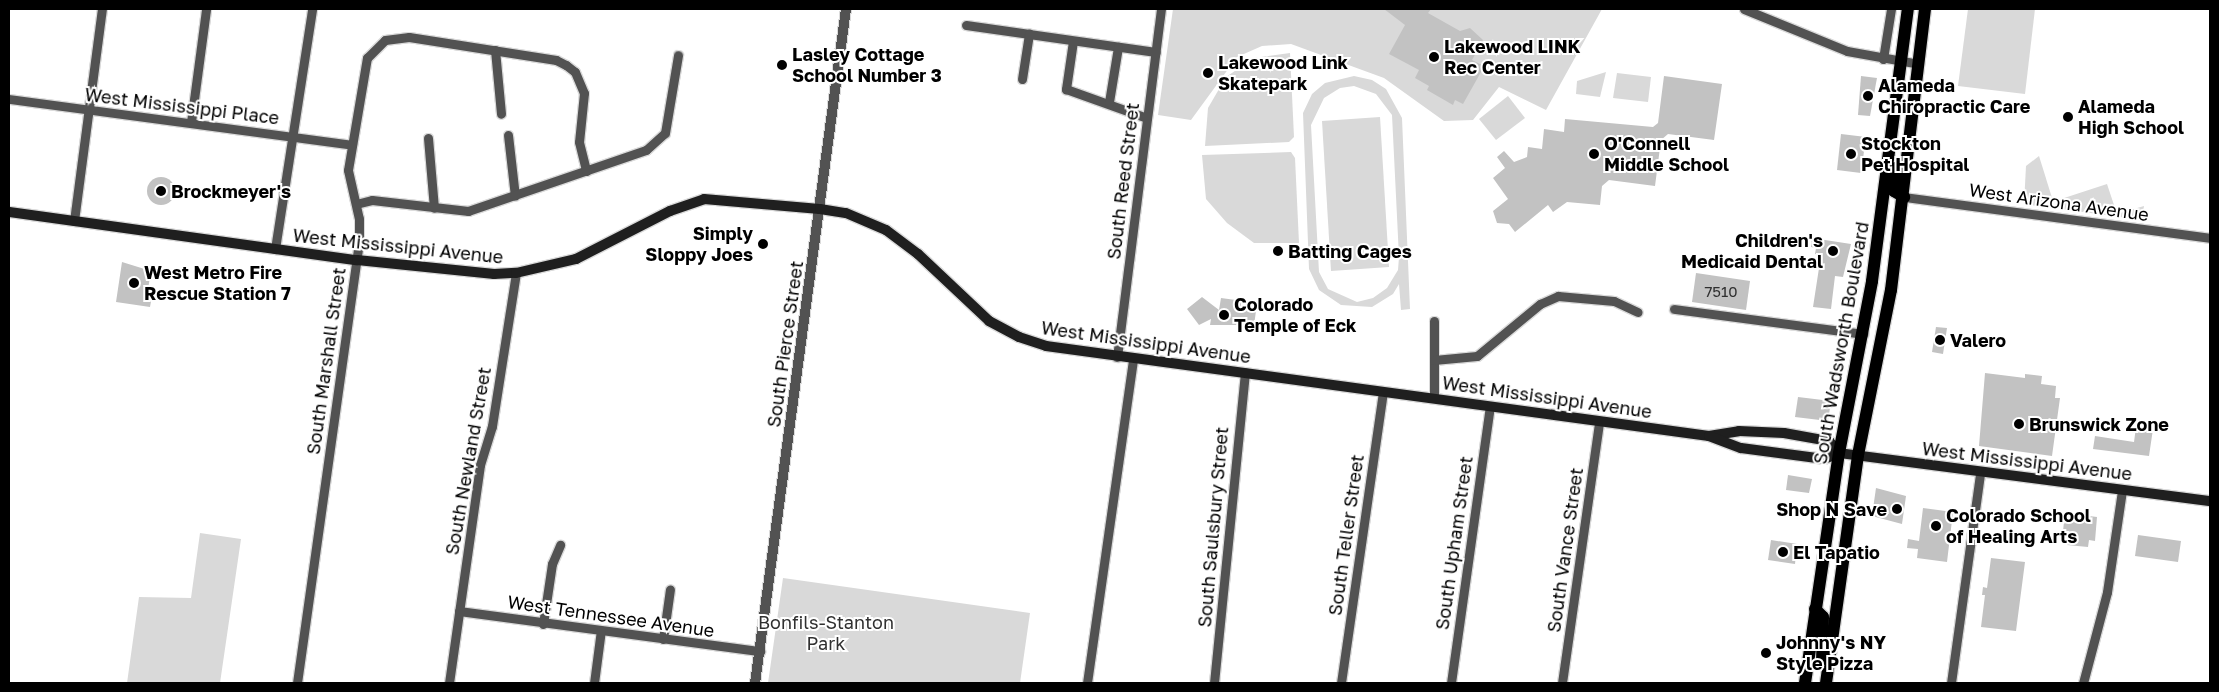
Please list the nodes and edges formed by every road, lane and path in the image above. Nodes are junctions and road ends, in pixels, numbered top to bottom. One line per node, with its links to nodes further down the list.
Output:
1 (102, 9): 23 (street)
2 (206, 9): 26 (street)
3 (312, 9): 27 (street)
4 (846, 9): 37 (street, South Pierce Street)
5 (1162, 9): 15 (street, South Reed Street)
6 (1744, 9): 17 (street)
7 (1891, 9): 17 (street)
8 (1908, 9): 18 (main road, South Wadsworth Boulevard)
9 (1925, 9): 19 (main road, South Wadsworth Boulevard)
10 (966, 25): 11 (street)
11 (1029, 34): 12 (street); 20 (street)
12 (1073, 41): 13 (street); 22 (street)
13 (1118, 47): 15 (street); 22 (street)
14 (495, 50): 24 (street); 31 (street, South Marshall Street); 32 (street)
15 (1156, 52): 25 (street, South Reed Street)
16 (678, 55): 32 (street)
17 (1883, 59): 18 (street)
18 (1901, 62): 19 (street); 29 (main road, South Wadsworth Boulevard)
19 (1919, 64): 34 (main road, South Wadsworth Boulevard)
20 (1022, 79)
21 (9, 99): 23 (street, West Mississippi Place)
22 (1109, 102): 25 (street)
23 (90, 110): 26 (street, West Mississippi Place); 39 (street)
24 (501, 114)
25 (1147, 118): 48 (street, South Reed Street)
26 (191, 122): 27 (street, West Mississippi Place)
27 (290, 136): 31 (street, West Mississippi Place); 41 (street)
28 (508, 136): 33 (street)
29 (1891, 136): 34 (main road); 47 (main road, South Wadsworth Boulevard)
30 (428, 138): 36 (street)
31 (352, 145): 35 (street, South Marshall Street)
32 (586, 171): 33 (street)
33 (515, 196): 36 (street)
34 (1904, 197): 40 (street, West Arizona Avenue); 58 (main road, South Wadsworth Boulevard)
35 (356, 204): 36 (street); 42 (street, South Marshall Street)
36 (434, 208)
37 (820, 209): 43 (main road, West Mississippi Avenue); 48 (main road, West Mississippi Avenue); 69 (street, South Pierce Street)
38 (9, 212): 39 (main road, West Mississippi Avenue)
39 (74, 221): 41 (main road, West Mississippi Avenue)
40 (2210, 238)
41 (275, 249): 42 (main road, West Mississippi Avenue)
42 (357, 260): 43 (main road, West Mississippi Avenue); 70 (street, South Marshall Street)
43 (516, 274): 65 (street, South Newland Street)
44 (1674, 310): 47 (street)
45 (1638, 312): 50 (street)
46 (1434, 321): 50 (street)
47 (1863, 334): 57 (main road, South Wadsworth Boulevard)
48 (1117, 357): 49 (main road, West Mississippi Avenue)
49 (1133, 359): 51 (main road, West Mississippi Avenue); 74 (street)
50 (1434, 360): 53 (street)
51 (1245, 373): 52 (main road, West Mississippi Avenue); 75 (street, South Saulsbury Street)
52 (1383, 392): 53 (main road, West Mississippi Avenue); 76 (street, South Teller Street)
53 (1434, 398): 54 (main road, West Mississippi Avenue)
54 (1490, 407): 55 (main road, West Mississippi Avenue); 77 (street, South Upham Street)
55 (1599, 422): 56 (main road, West Mississippi Avenue); 78 (street, South Vance Street)
56 (1709, 436): 57 (main road, West Mississippi Avenue); 57 (main road, West Mississippi Avenue)
57 (1839, 453): 58 (main road, West Mississippi Avenue); 64 (main road, South Wadsworth Boulevard)
58 (1858, 455): 59 (main road, West Mississippi Avenue); 80 (main road, South Wadsworth Boulevard)
59 (1980, 473): 60 (main road, West Mississippi Avenue); 81 (street)
60 (2122, 490): 61 (main road, West Mississippi Avenue); 82 (street)
61 (2210, 501)
62 (560, 545): 66 (street)
63 (670, 589): 68 (street)
64 (1815, 609): 79 (main road, South Wadsworth Boulevard); 80 (main road)
65 (459, 612): 66 (street, West Tennessee Avenue); 71 (street, South Newland Street)
66 (543, 624): 67 (street, West Tennessee Avenue)
67 (601, 630): 68 (street, West Tennessee Avenue); 72 (street)
68 (663, 639): 69 (street, West Tennessee Avenue)
69 (760, 651): 73 (street, South Pierce Street)
70 (298, 683)
71 (449, 683)
72 (594, 683)
73 (755, 683)
74 (1087, 683)
75 (1214, 683)
76 (1341, 683)
77 (1451, 683)
78 (1562, 683)
79 (1804, 683)
80 (1825, 683)
81 (1951, 683)
82 (2083, 683)

